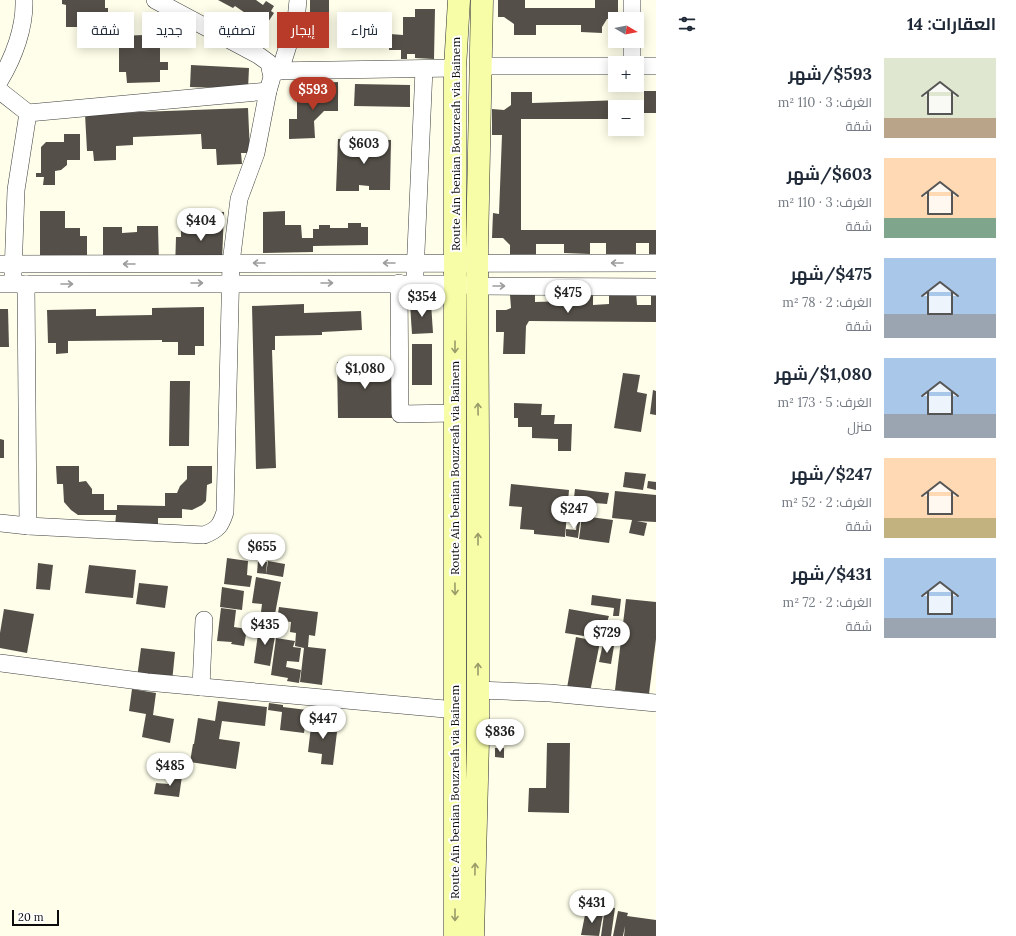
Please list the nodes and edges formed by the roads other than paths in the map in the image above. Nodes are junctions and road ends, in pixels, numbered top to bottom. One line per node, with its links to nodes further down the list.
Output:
1 (24, 0): 15 (street)
2 (154, 0): 14 (street)
3 (298, 0): 14 (street)
4 (459, 0): 13 (main road, Route Ain benian Bouzreah via Bainem)
5 (482, 0): 8 (main road, Route Ain benian Bouzreah via Bainem)
6 (632, 0): 7 (street)
7 (632, 12)
8 (479, 66): 9 (street); 24 (main road, Route Ain benian Bouzreah via Bainem)
9 (608, 66)
10 (644, 66): 11 (street)
11 (656, 66)
12 (424, 68): 13 (street); 14 (street); 21 (street)
13 (455, 68): 25 (main road, Route Ain benian Bouzreah via Bainem)
14 (276, 71): 17 (street)
15 (0, 80)
16 (0, 91): 18 (street)
17 (268, 91): 18 (street); 20 (street)
18 (28, 113): 22 (street)
19 (656, 262): 24 (street, one-way to 24)
20 (231, 263): 21 (street, one-way to 20); 23 (street, one-way to 23); 26 (street)
21 (415, 263): 25 (street); 29 (street)
22 (7, 264): 23 (street); 27 (street)
23 (46, 264): 28 (street)
24 (477, 264): 25 (street); 30 (main road, Route Ain benian Bouzreah via Bainem)
25 (455, 273): 29 (street); 30 (street); 32 (main road, Route Ain benian Bouzreah via Bainem, one-way to 32)
26 (231, 283): 28 (street, one-way to 26); 29 (street, one-way to 29); 34 (street)
27 (13, 284): 28 (street); 34 (street)
28 (47, 284)
29 (407, 284): 32 (street)
30 (477, 286): 31 (street, one-way to 31); 38 (main road, Route Ain benian Bouzreah via Bainem, one-way to 30)
31 (656, 287)
32 (456, 413): 40 (main road, Route Ain benian Bouzreah via Bainem, one-way to 40)
33 (0, 523): 34 (street)
34 (28, 526)
35 (204, 620): 37 (street)
36 (0, 663): 37 (street)
37 (201, 687): 40 (street)
38 (478, 690): 39 (street); 42 (main road, Route Ain benian Bouzreah via Bainem, one-way to 38)
39 (656, 703)
40 (456, 710): 41 (main road, Route Ain benian Bouzreah via Bainem, one-way to 41)
41 (455, 936)
42 (473, 936)

